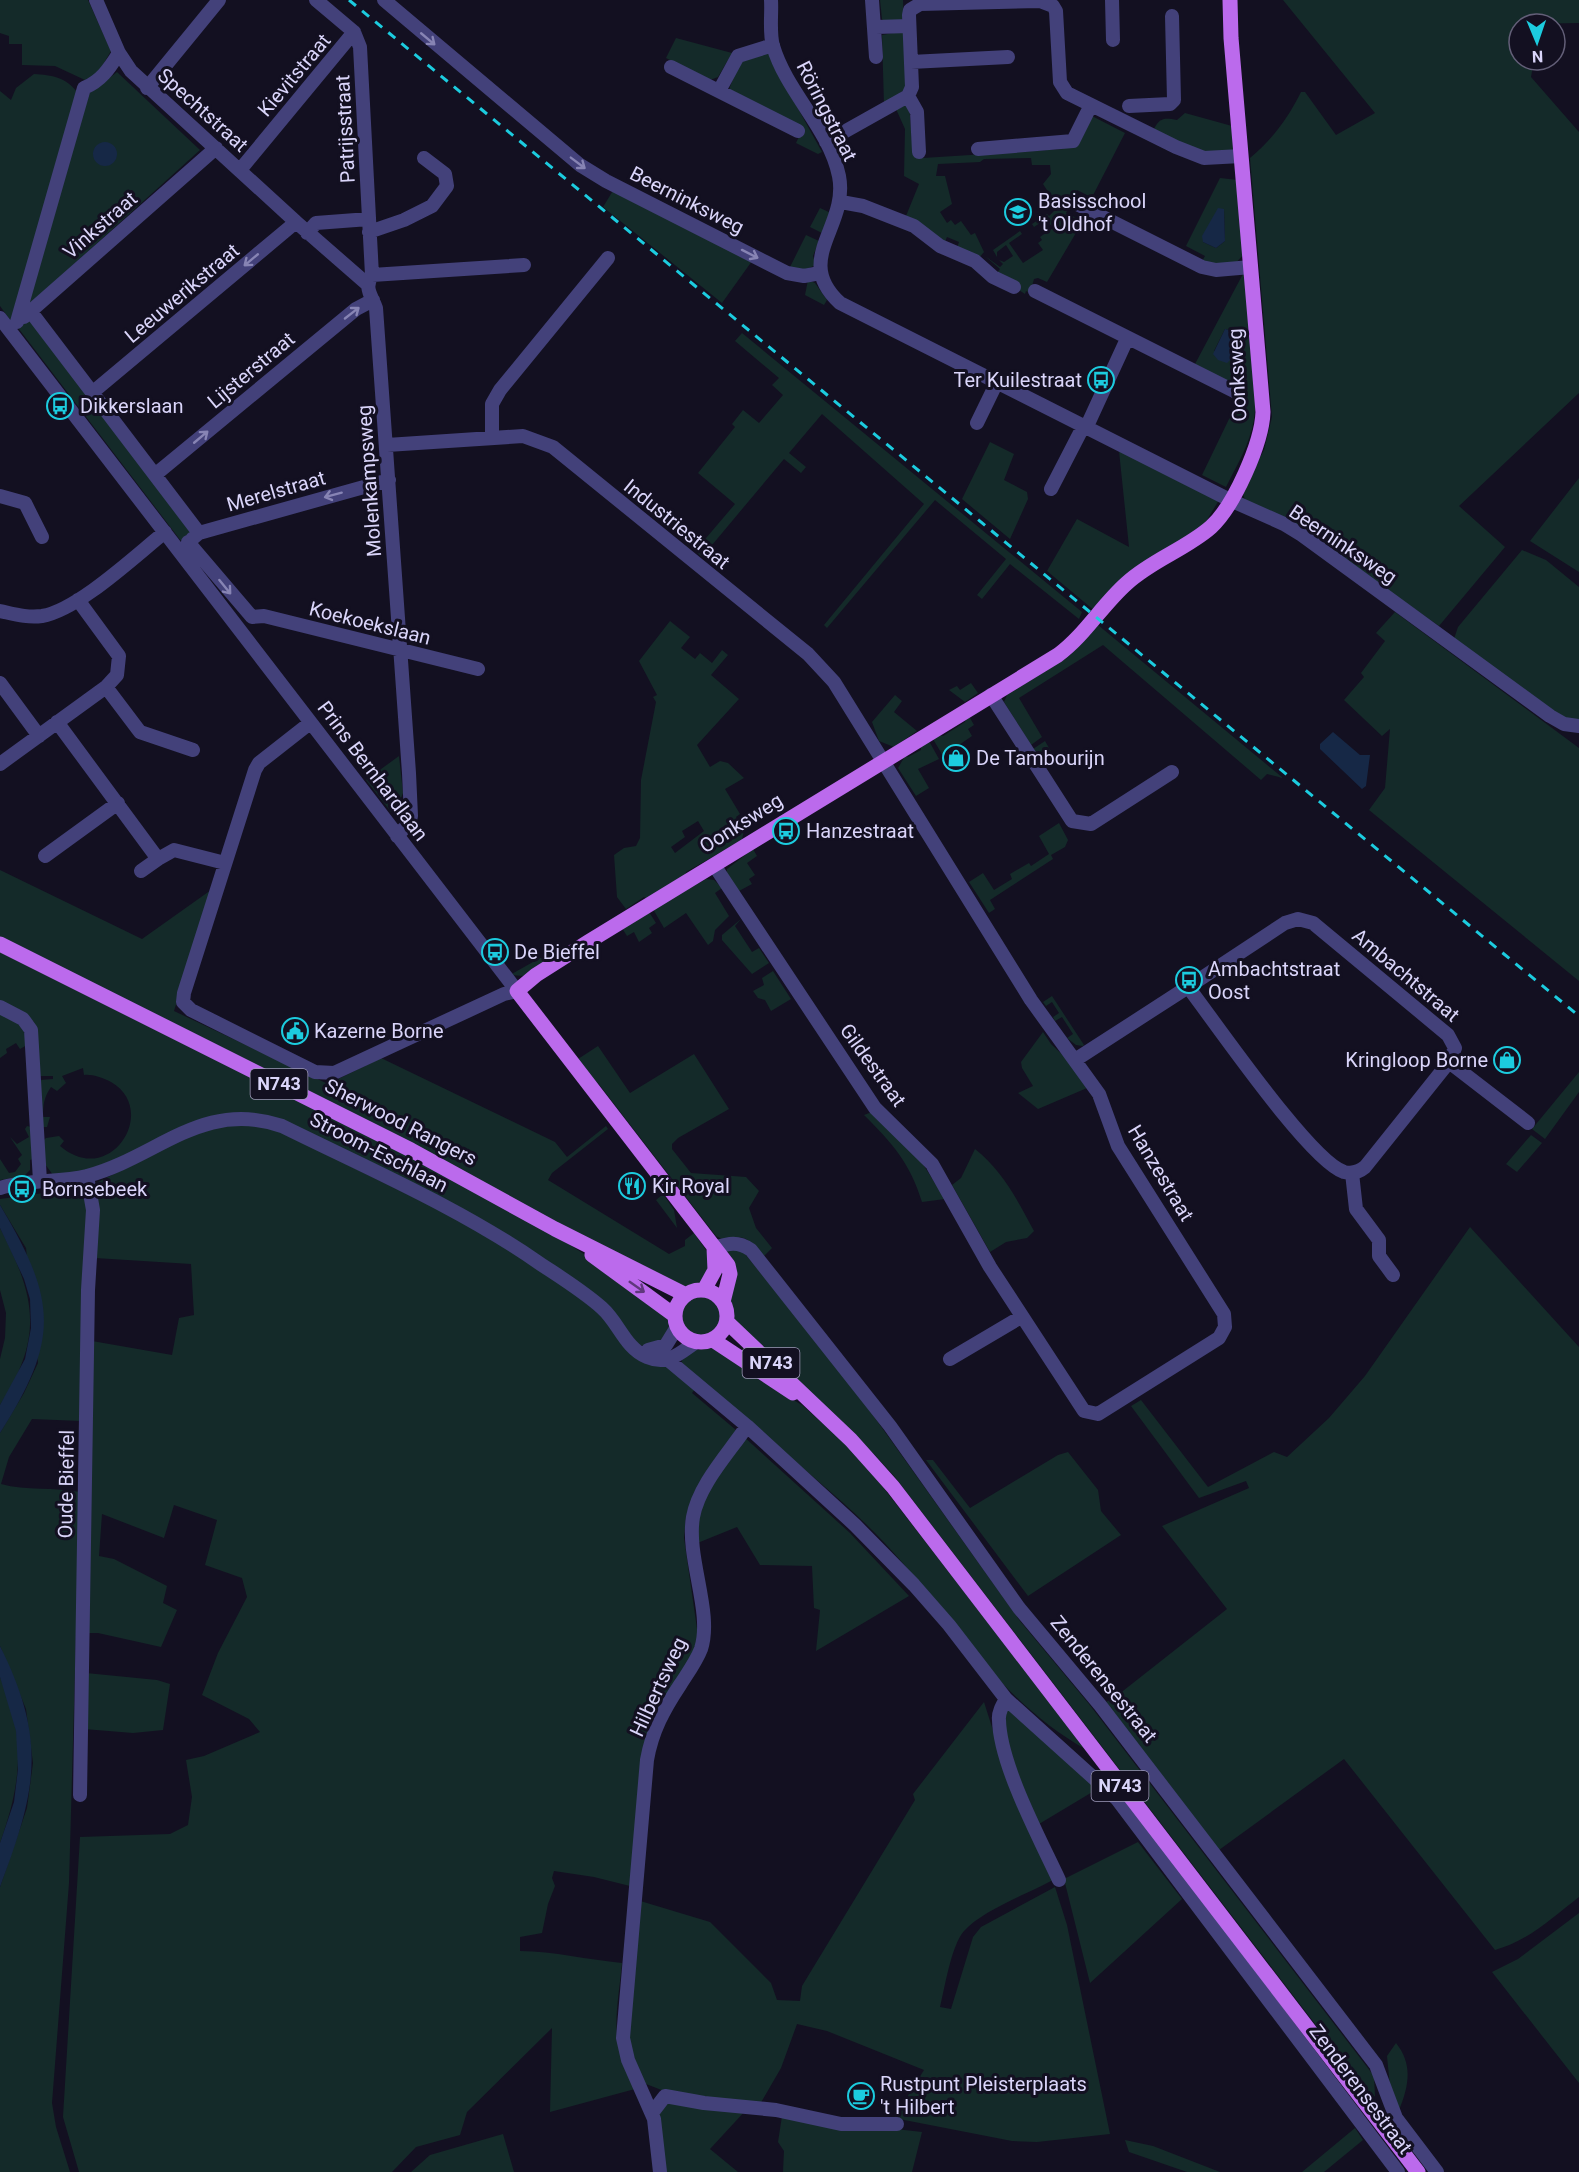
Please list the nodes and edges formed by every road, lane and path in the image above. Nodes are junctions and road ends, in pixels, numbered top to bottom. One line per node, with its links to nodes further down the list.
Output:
1 (96, 0): 16 (street, Spechtstraat)
2 (219, 0): 21 (street)
3 (315, 0): 13 (street)
4 (384, 0): 44 (street, Beerninksweg, one-way to 44)
5 (771, 0): 15 (street, Röringstraat)
6 (872, 0): 12 (street)
7 (1112, 0): 14 (street)
8 (1230, 0): 33 (main road, Oonksweg)
9 (1057, 3): 11 (street); 24 (street)
10 (1172, 16): 25 (street)
11 (909, 26): 12 (street); 19 (street)
12 (876, 27): 17 (street)
13 (354, 32): 35 (street, Kievitstraat); 39 (street, Patrijsstraat)
14 (1113, 40)
15 (773, 45): 22 (street); 29 (street, Röringstraat)
16 (119, 53): 21 (street, Spechtstraat); 50 (street)
17 (876, 57)
18 (1008, 57): 19 (street)
19 (911, 62): 23 (street)
20 (671, 67): 22 (street)
21 (147, 87): 30 (street, Spechtstraat)
22 (719, 91): 28 (street)
23 (908, 96): 29 (street); 32 (street)
24 (1091, 105): 27 (street); 31 (street)
25 (1152, 105): 26 (street); 27 (street)
26 (1129, 106)
27 (1141, 130): 33 (street)
28 (798, 131)
29 (826, 142): 36 (street, Röringstraat)
30 (216, 148): 35 (street, Spechtstraat); 49 (street, Vinkstraat)
31 (978, 149)
32 (919, 153)
33 (1241, 156): 43 (main road, Oonksweg)
34 (424, 158): 39 (street)
35 (240, 170): 38 (street, Spechtstraat)
36 (841, 202): 44 (street, Röringstraat); 46 (street)
37 (1073, 202): 43 (street)
38 (296, 222): 40 (street, Spechtstraat); 54 (street, Leeuwerikstraat, one-way to 54)
39 (369, 225): 40 (street); 45 (street, Patrijsstraat)
40 (307, 233): 45 (street, Spechtstraat)
41 (608, 258): 57 (street)
42 (524, 265): 45 (street)
43 (1251, 267): 63 (main road, Oonksweg)
44 (820, 273): 52 (street, Beerninksweg)
45 (370, 279): 48 (street, Molenkampsweg)
46 (1014, 287)
47 (1035, 291): 51 (street)
48 (373, 300): 58 (street, Molenkampsweg); 59 (street, Lijsterstraat, one-way to 48)
49 (31, 312): 50 (street, Vinkstraat); 54 (street)
50 (8, 323): 64 (street, Prins Bernhardlaan)
51 (1127, 339): 53 (street); 56 (street)
52 (997, 381): 55 (street); 56 (street, Beerninksweg)
53 (1236, 392)
54 (93, 393): 59 (street)
55 (977, 423)
56 (1085, 426): 61 (street); 63 (street, Beerninksweg)
57 (492, 436): 58 (street, Industriestraat); 81 (street, Industriestraat)
58 (387, 445): 60 (street, Molenkampsweg)
59 (156, 474): 66 (street)
60 (389, 480): 66 (street, Merelstraat, one-way to 66); 71 (street, Molenkampsweg)
61 (1051, 489)
62 (0, 496): 65 (street)
63 (1230, 500): 75 (main road, Oonksweg); 78 (street, Beerninksweg)
64 (165, 532): 66 (street, Prins Bernhardlaan); 67 (street)
65 (42, 537)
66 (189, 542): 69 (street, one-way to 69); 70 (street, Prins Bernhardlaan)
67 (78, 600): 68 (street); 74 (street)
68 (0, 611)
69 (252, 617): 70 (street); 71 (street, Koekoekslaan)
70 (240, 631): 77 (street, Prins Bernhardlaan)
71 (400, 651): 72 (street, Koekoekslaan); 85 (street, Molenkampsweg)
72 (478, 669)
73 (0, 683): 79 (street)
74 (106, 687): 76 (street); 80 (street)
75 (991, 695): 81 (main road, Oonksweg); 83 (street)
76 (57, 722): 79 (street); 84 (street)
77 (310, 723): 85 (street, Prins Bernhardlaan); 88 (street)
78 (1579, 726)
79 (39, 736): 82 (street)
80 (193, 750)
81 (884, 760): 89 (main road, Oonksweg); 95 (street, Hanzestraat)
82 (0, 764)
83 (1172, 772)
84 (118, 803): 86 (street); 87 (street)
85 (397, 836): 93 (street, Prins Bernhardlaan)
86 (45, 856)
87 (158, 858): 88 (street); 90 (street)
88 (225, 863): 93 (street)
89 (714, 865): 93 (main road, Oonksweg); 108 (street, Gildestraat)
90 (141, 871)
91 (0, 944): 102 (main road, Sherwood Rangers / N743)
92 (1188, 987): 95 (street, Ambachtstraat); 96 (street, Ambachtstraat); 98 (street)
93 (517, 991): 103 (main road, Prins Bernhardlaan)
94 (0, 1007): 100 (street)
95 (1075, 1060): 118 (street, Hanzestraat)
96 (1449, 1062): 97 (street); 98 (street)
97 (1528, 1123)
98 (1353, 1173): 104 (street)
99 (87, 1176): 100 (street, Stroom-Eschlaan); 113 (street, Stroom-Eschlaan); 121 (street, Oude Bieffel)
100 (40, 1181): 101 (street, Stroom-Eschlaan)
101 (0, 1188)
102 (555, 1228): 106 (main road, Sherwood Rangers / N743); 109 (main road, Sherwood Rangers / N743, one-way to 109)
103 (714, 1248): 105 (main road); 107 (main road, Prins Bernhardlaan); 130 (street, Zenderensestraat)
104 (1393, 1275)
105 (704, 1290): 106 (main road); 107 (main road)
106 (686, 1295): 109 (main road)
107 (723, 1302): 110 (main road)
108 (1021, 1317): 115 (street); 118 (street, Gildestraat)
109 (676, 1321): 112 (main road, N743); 114 (street)
110 (727, 1322): 111 (main road, N743); 117 (main road, Zenderensestraat / N743)
111 (713, 1340): 112 (main road); 117 (main road, Zenderensestraat / N743)
112 (696, 1342): 116 (street)
113 (634, 1348): 114 (street); 116 (street)
114 (655, 1349): 116 (street, Zenderensestraat)
115 (950, 1359)
116 (667, 1360): 119 (street, Zenderensestraat)
117 (814, 1406): 129 (main road, Zenderensestraat / N743)
118 (1101, 1412)
119 (747, 1426): 120 (street, Zenderensestraat); 123 (street, Hilbertsweg)
120 (1005, 1699): 122 (street); 128 (street, Zenderensestraat)
121 (80, 1795)
122 (1059, 1880)
123 (639, 2085): 124 (street); 125 (street, Hilbertsweg)
124 (665, 2096): 125 (street); 126 (street)
125 (652, 2113): 127 (street, Hilbertsweg)
126 (897, 2124)
127 (660, 2172)
128 (1398, 2172)
129 (1418, 2172)
130 (1437, 2172)

